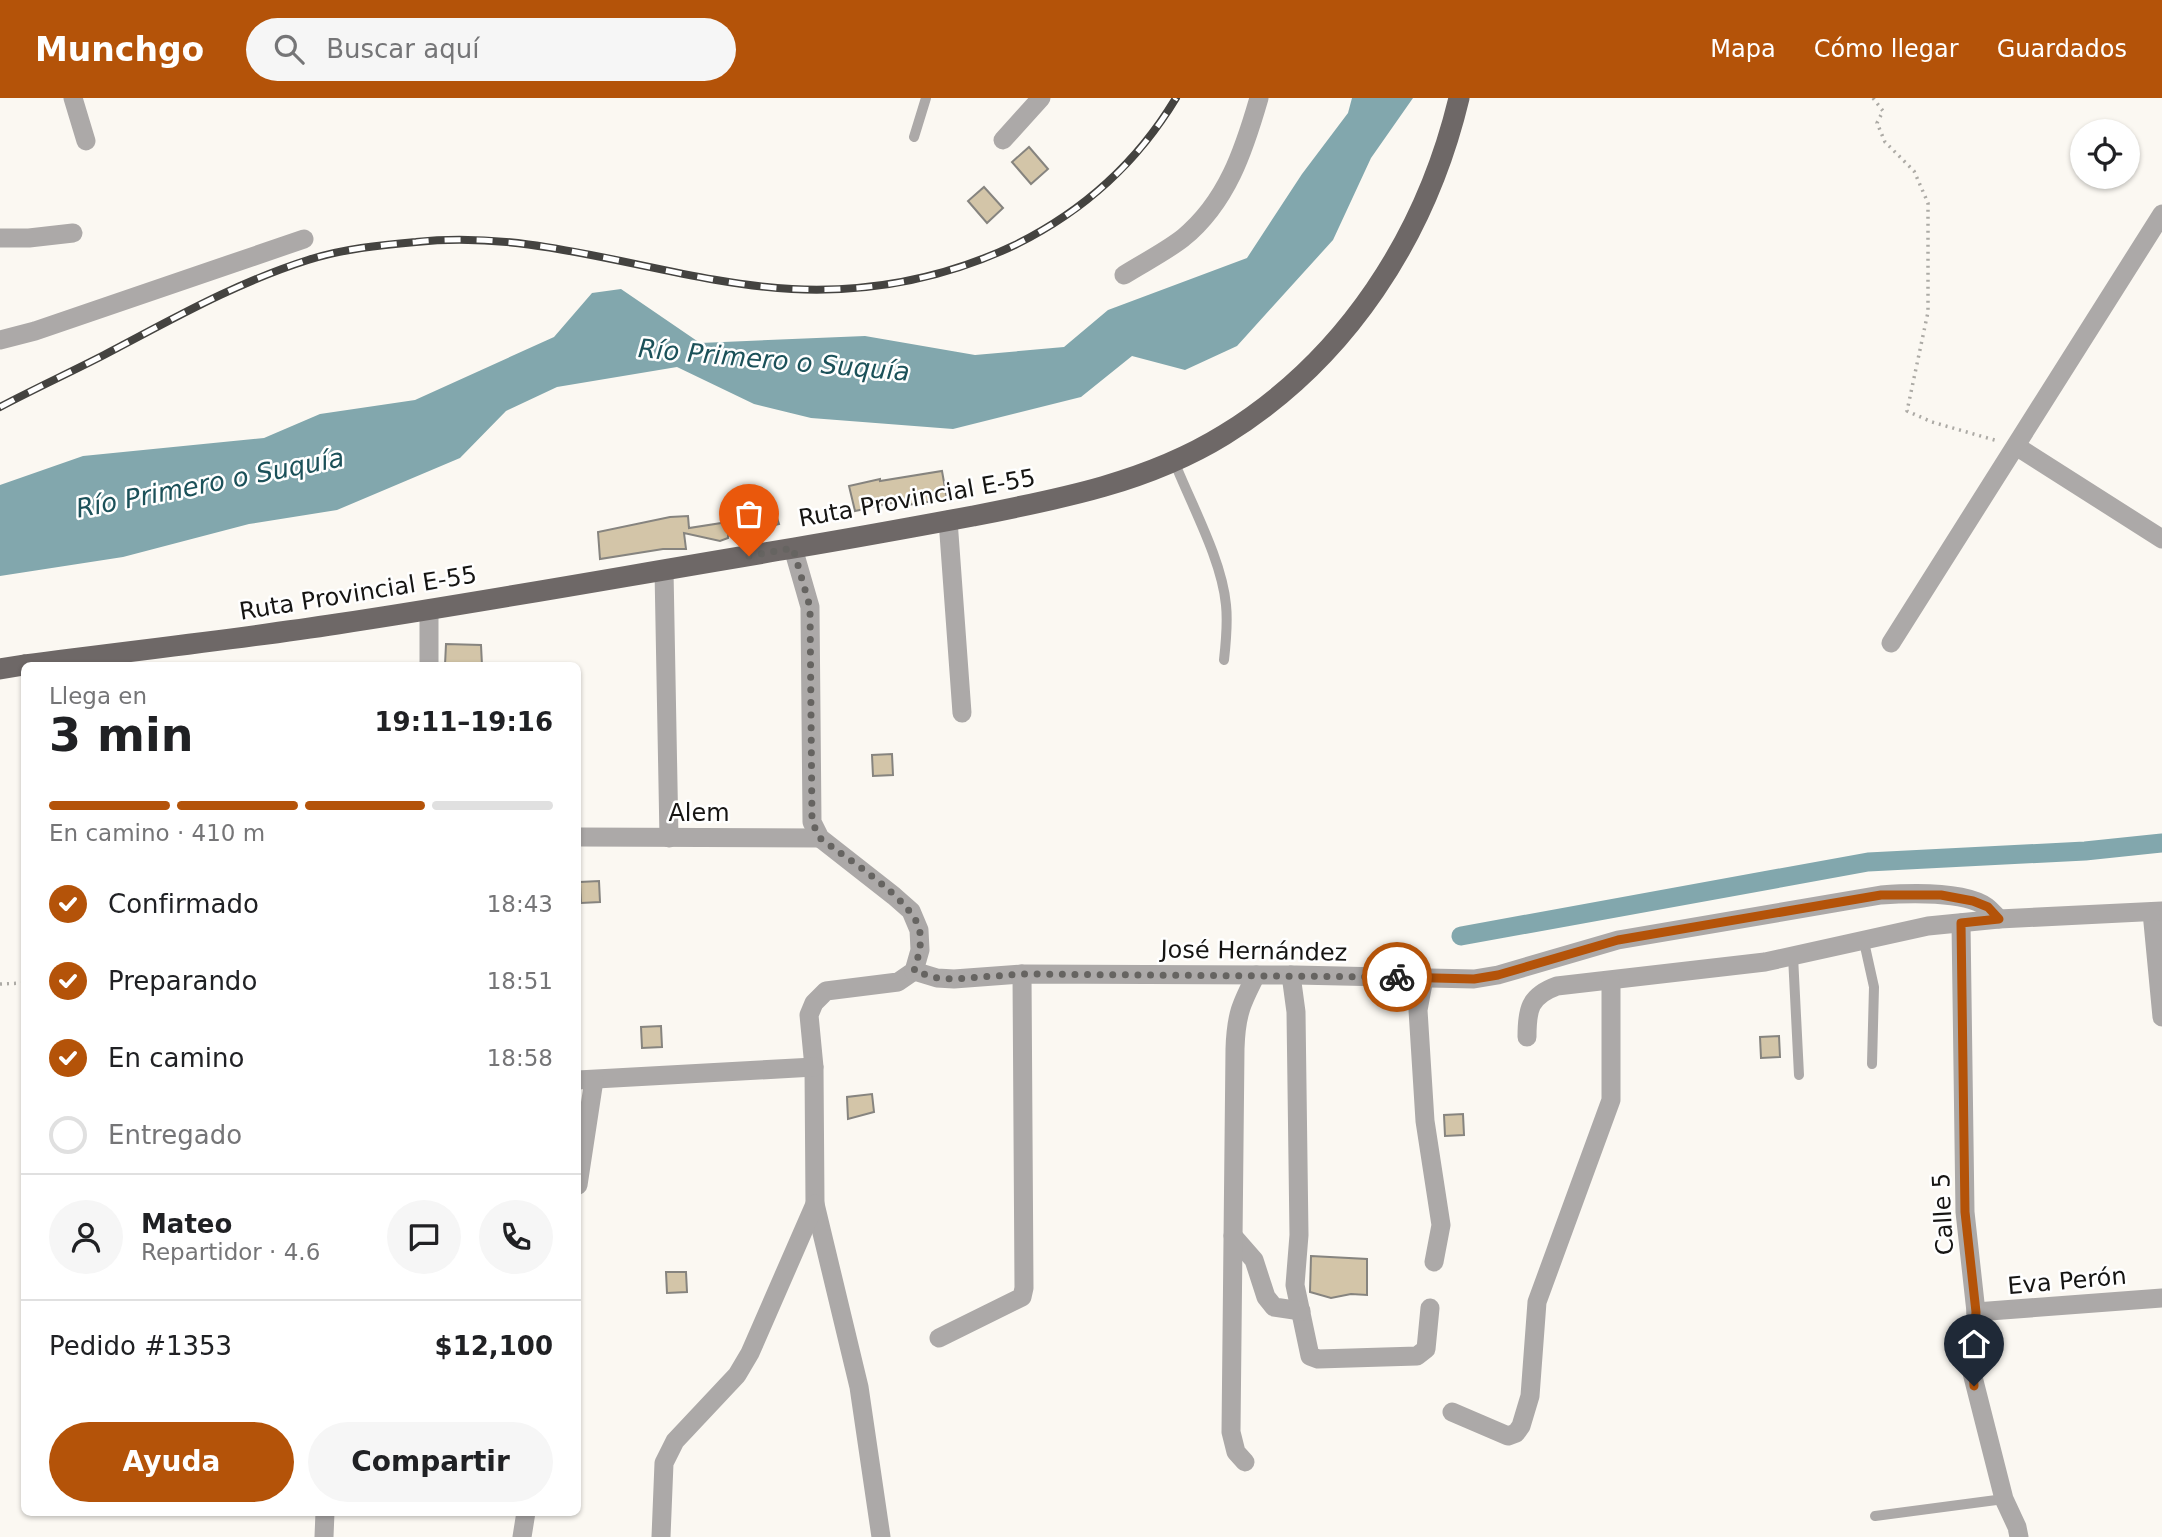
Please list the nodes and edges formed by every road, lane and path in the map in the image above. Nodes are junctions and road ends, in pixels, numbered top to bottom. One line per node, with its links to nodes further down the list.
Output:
1 (73, 98): 9 (street)
2 (926, 98): 7 (lane)
3 (1041, 98): 8 (street)
4 (1259, 98): 14 (street)
5 (1459, 98): 17 (main road, Ruta Provincial E-55)
6 (1873, 98): 16 (path)
7 (914, 137)
8 (1003, 140)
9 (86, 141)
10 (2162, 214): 16 (street)
11 (73, 233): 12 (street)
12 (0, 238)
13 (304, 239): 15 (street)
14 (1124, 275)
15 (0, 340)
16 (2015, 446): 19 (street); 23 (street)
17 (1174, 461): 18 (main road, Ruta Provincial E-55); 24 (lane)
18 (948, 520): 20 (main road, Ruta Provincial E-55); 29 (street)
19 (2162, 539)
20 (793, 548): 21 (main road, Ruta Provincial E-55); 32 (street)
21 (664, 570): 22 (main road, Ruta Provincial E-55); 31 (street)
22 (429, 608): 25 (main road, Ruta Provincial E-55); 26 (street)
23 (1891, 643)
24 (1224, 660)
25 (50, 662)
26 (429, 662)
27 (21, 665): 28 (main road, Ruta Provincial E-55)
28 (0, 668)
29 (962, 713)
30 (581, 837): 31 (street, Alem)
31 (669, 838): 32 (street, Alem)
32 (820, 838): 38 (street)
33 (2157, 911): 34 (street); 46 (street)
34 (1999, 919): 35 (street); 42 (street, José Hernández)
35 (1961, 923): 36 (street); 59 (street, Calle 5)
36 (1864, 942): 37 (street); 48 (lane)
37 (1793, 956): 43 (street); 50 (lane)
38 (914, 971): 39 (street, José Hernández); 49 (street)
39 (1022, 974): 40 (street, José Hernández); 60 (street)
40 (1256, 975): 41 (street, José Hernández); 54 (street)
41 (1291, 975): 42 (street, José Hernández); 58 (street)
42 (1424, 978): 55 (street)
43 (1611, 982): 47 (street); 61 (street)
44 (21, 983): 45 (path)
45 (0, 984)
46 (2162, 1017)
47 (1527, 1037)
48 (1872, 1064)
49 (814, 1068): 51 (street); 53 (street)
50 (1799, 1075)
51 (586, 1080): 52 (street)
52 (581, 1146)
53 (815, 1204): 69 (street); 70 (street)
54 (1233, 1236): 58 (street); 62 (street)
55 (1434, 1262)
56 (2162, 1298): 59 (street, Eva Perón)
57 (1430, 1308): 58 (street)
58 (1300, 1311)
59 (1976, 1312): 63 (street, Calle 5)
60 (939, 1338)
61 (1452, 1412)
62 (1245, 1462)
63 (2004, 1499): 66 (lane); 71 (street, Calle 5)
64 (325, 1516): 67 (street)
65 (525, 1516): 68 (street)
66 (1874, 1516)
67 (324, 1537)
68 (522, 1537)
69 (661, 1537)
70 (881, 1537)
71 (2019, 1537)

